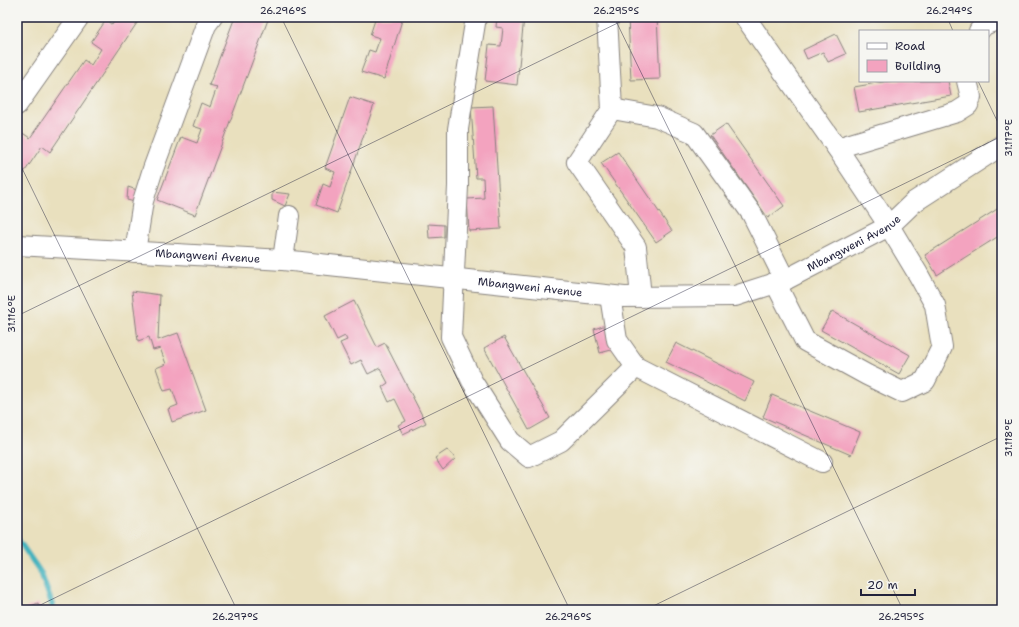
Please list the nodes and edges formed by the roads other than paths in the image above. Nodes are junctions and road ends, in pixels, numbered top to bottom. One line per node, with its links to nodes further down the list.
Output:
1 (79, 17): 9 (street)
2 (212, 17): 16 (street)
3 (476, 17): 18 (street)
4 (607, 17): 10 (street)
5 (745, 17): 12 (street)
6 (1002, 18): 7 (street)
7 (980, 30)
8 (967, 82): 12 (street)
9 (17, 105)
10 (612, 109): 19 (street); 21 (street)
11 (1002, 145): 14 (street, Mbangweni Avenue)
12 (837, 148): 14 (street)
13 (289, 216): 17 (street)
14 (889, 226): 19 (street, Mbangweni Avenue); 19 (street)
15 (17, 245): 16 (street, Mbangweni Avenue)
16 (135, 252): 17 (street, Mbangweni Avenue)
17 (283, 260): 18 (street, Mbangweni Avenue)
18 (453, 279): 20 (street, Mbangweni Avenue); 22 (street)
19 (780, 281): 21 (street, Mbangweni Avenue)
20 (610, 296): 21 (street, Mbangweni Avenue); 22 (street)
21 (641, 297)
22 (636, 367): 23 (street)
23 (822, 462)

